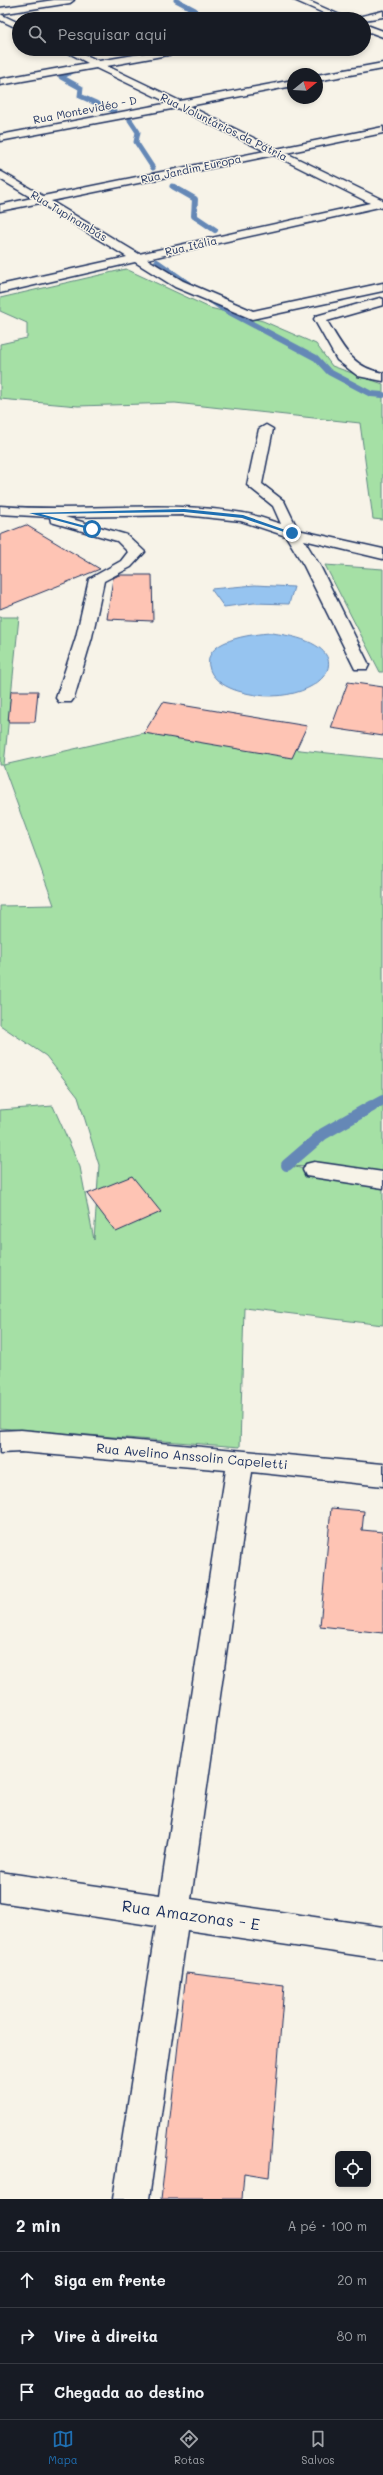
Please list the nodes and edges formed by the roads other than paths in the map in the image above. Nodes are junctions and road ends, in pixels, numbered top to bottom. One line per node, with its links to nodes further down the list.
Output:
1 (70, 0): 3 (street)
2 (298, 0): 4 (street)
3 (0, 11)
4 (328, 12)
5 (383, 14): 6 (street)
6 (371, 16)
7 (0, 17): 8 (street)
8 (12, 23)
9 (371, 30): 10 (street)
10 (383, 34)
11 (80, 56): 13 (street, Rua Voluntários da Pátria)
12 (143, 56): 13 (street)
13 (97, 64): 16 (street); 18 (street, Rua Voluntários da Pátria)
14 (383, 66): 15 (street)
15 (323, 77)
16 (0, 82)
17 (287, 84): 18 (street, Rua Montevidéo - D)
18 (178, 104): 20 (street, Rua Montevidéo - D); 21 (street, Rua Voluntários da Pátria)
19 (383, 130): 21 (street, Rua Jardim Europa)
20 (0, 138)
21 (275, 152): 23 (street, Rua Jardim Europa); 24 (street, Rua Voluntários da Pátria)
22 (0, 174): 23 (street, Rua Tupinambás)
23 (42, 200): 25 (street, Rua Jardim Europa); 26 (street, Rua Tupinambás)
24 (382, 204): 26 (street, Rua Itália)
25 (0, 208)
26 (137, 258): 27 (street, Rua Tupinambás); 28 (street, Rua Itália)
27 (383, 287)
28 (0, 288)
29 (383, 302): 30 (street)
30 (383, 377)
31 (266, 429): 34 (street)
32 (0, 510): 33 (street)
33 (31, 513): 34 (street); 37 (street)
34 (292, 533): 35 (street); 36 (street)
35 (383, 554)
36 (361, 665)
37 (65, 698)
38 (314, 1170): 39 (street)
39 (383, 1180)
40 (0, 1442): 41 (street, Rua Avelino Anssolin Capeletti)
41 (241, 1460): 42 (street, Rua Avelino Anssolin Capeletti); 44 (street)
42 (383, 1475)
43 (0, 1887): 44 (street, Rua Amazonas - E)
44 (174, 1913): 45 (street, Rua Amazonas - E); 46 (street)
45 (383, 1943)
46 (131, 2199)

